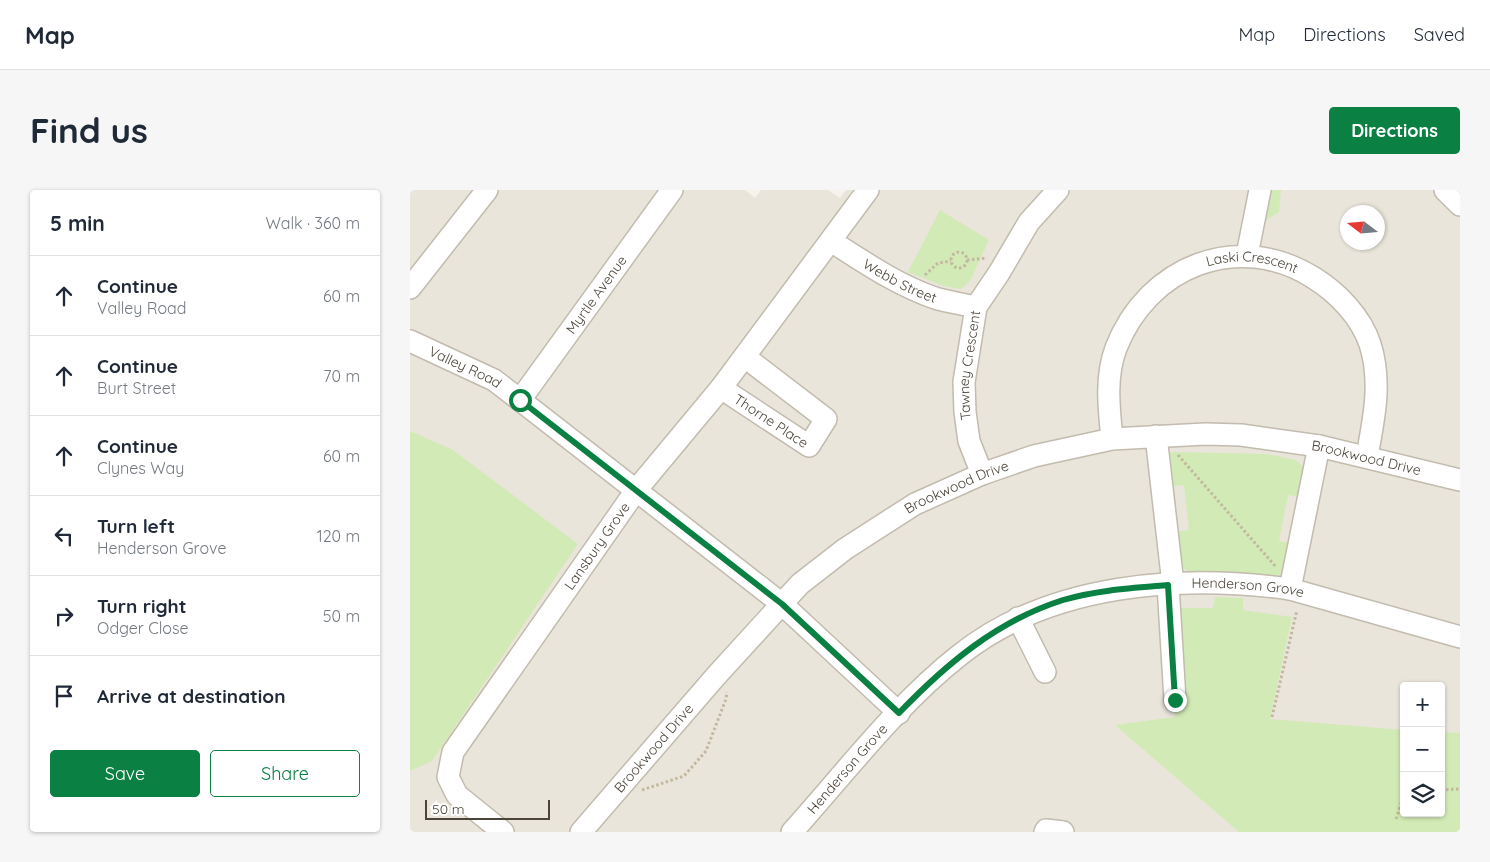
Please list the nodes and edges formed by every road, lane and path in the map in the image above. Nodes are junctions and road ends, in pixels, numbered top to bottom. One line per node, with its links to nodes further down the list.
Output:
1 (487, 190): 9 (street)
2 (672, 190): 15 (street, Myrtle Avenue)
3 (868, 190): 6 (street, Lansbury Grove)
4 (1058, 190): 11 (street, Tawney Crescent)
5 (1260, 190): 7 (street)
6 (831, 240): 10 (street, Webb Street); 13 (street, Lansbury Grove)
7 (1247, 255): 17 (street, Laski Crescent); 19 (street, Laski Crescent)
8 (951, 260): 8 (path); 10 (path)
9 (410, 288)
10 (914, 290): 11 (street, Webb Street)
11 (976, 307): 20 (street, Tawney Crescent)
12 (410, 341): 15 (street, Valley Road)
13 (744, 357): 14 (street, Lansbury Grove); 14 (street, Thorne Place)
14 (721, 388): 22 (street, Lansbury Grove)
15 (520, 400): 22 (street, Valley Road)
16 (1159, 436): 17 (street, Brookwood Drive); 18 (street, Brookwood Drive); 23 (street); 24 (path)
17 (1112, 438): 20 (street, Brookwood Drive)
18 (1319, 446): 19 (street, Brookwood Drive); 24 (street)
19 (1366, 456): 21 (street, Brookwood Drive)
20 (982, 474): 25 (street, Brookwood Drive)
21 (1460, 480)
22 (637, 489): 25 (street, Valley Road); 38 (street, Lansbury Grove)
23 (1171, 584): 24 (street, Henderson Grove); 26 (street, Henderson Grove); 30 (street)
24 (1294, 589): 27 (street, Henderson Grove); 32 (path)
25 (782, 604): 28 (street, Brookwood Drive); 31 (street, Valley Road)
26 (1018, 618): 29 (street); 31 (street, Henderson Grove)
27 (1460, 637)
28 (728, 663): 35 (path); 39 (street, Brookwood Drive)
29 (1045, 672)
30 (1175, 700)
31 (899, 713): 40 (street, Henderson Grove)
32 (1272, 716)
33 (1460, 789): 34 (path)
34 (1445, 790)
35 (641, 791)
36 (1400, 806): 37 (path)
37 (1396, 819)
38 (503, 832)
39 (581, 832)
40 (792, 832)

